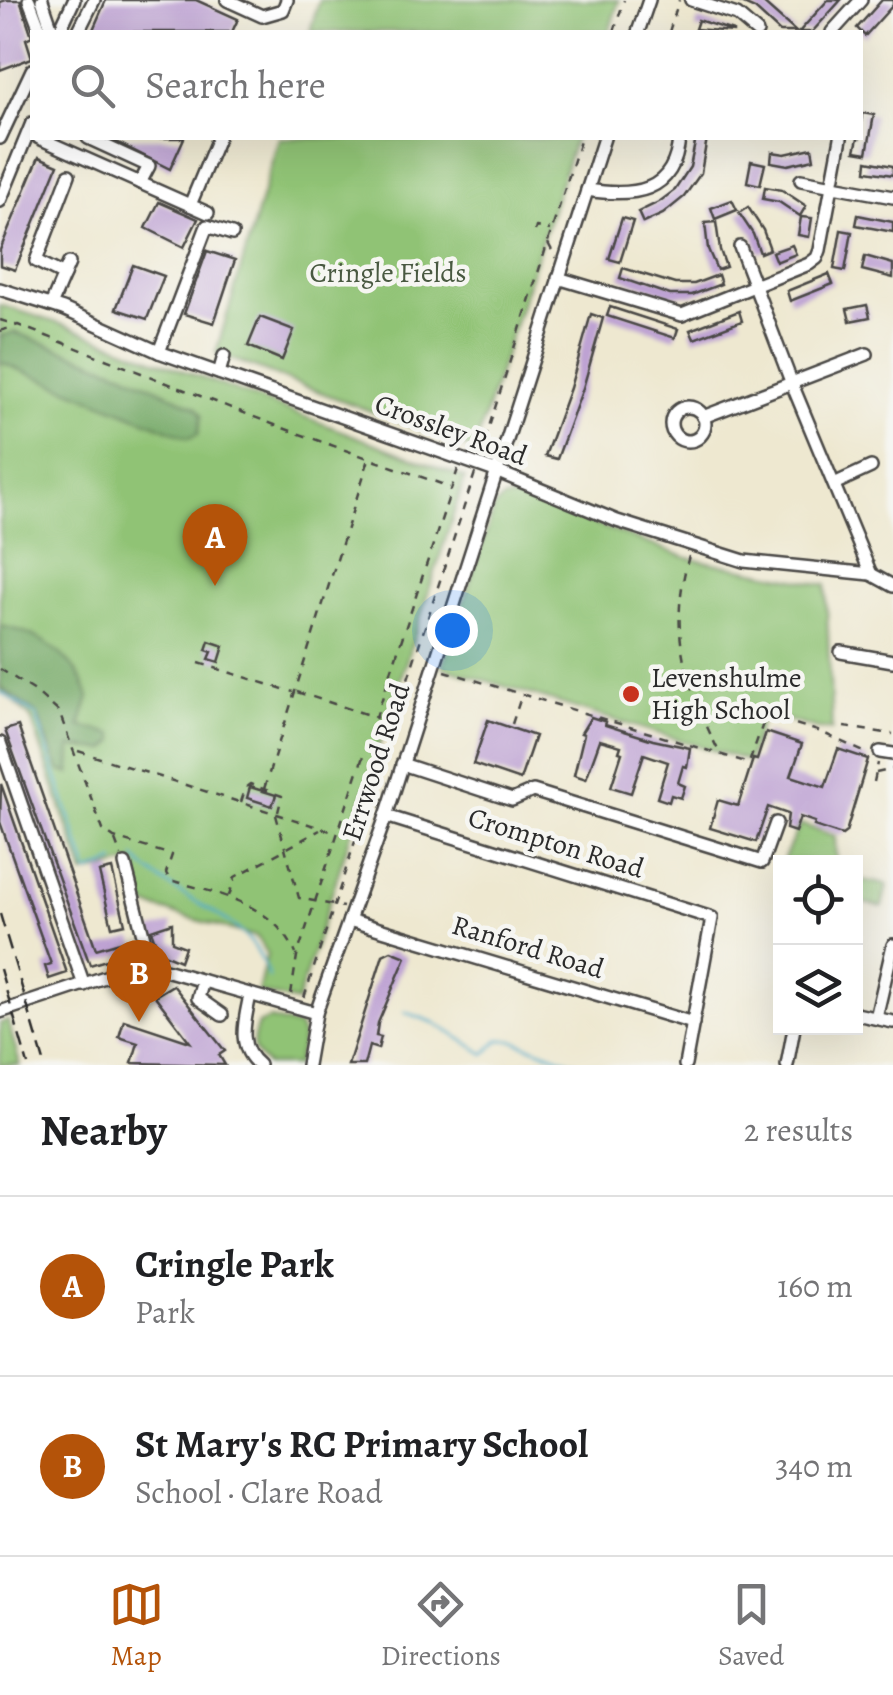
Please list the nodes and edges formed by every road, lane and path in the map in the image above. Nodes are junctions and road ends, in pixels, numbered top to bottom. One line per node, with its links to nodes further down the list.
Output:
1 (29, 0): 12 (street)
2 (74, 0): 14 (street)
3 (94, 0): 15 (street)
4 (227, 0): 5 (street)
5 (287, 0)
6 (624, 0): 16 (path)
7 (649, 0): 17 (street)
8 (678, 0): 18 (path)
9 (691, 0): 19 (street)
10 (861, 0): 20 (street)
11 (45, 3): 13 (street)
12 (40, 30)
13 (55, 30)
14 (57, 30)
15 (79, 30)
16 (615, 30)
17 (639, 30)
18 (670, 30)
19 (755, 30)
20 (834, 30)
21 (30, 74): 22 (street)
22 (0, 138)
23 (30, 138): 39 (street)
24 (48, 140): 32 (street)
25 (84, 140): 32 (street)
26 (90, 140): 35 (street)
27 (217, 140): 40 (street)
28 (580, 140): 43 (path)
29 (603, 140): 37 (street, Errwood Road)
30 (679, 140): 37 (street)
31 (842, 140): 36 (street)
32 (74, 154): 35 (street)
33 (69, 175): 49 (street)
34 (801, 180): 36 (street)
35 (140, 183): 40 (street)
36 (832, 186): 38 (street); 47 (street)
37 (588, 190): 46 (street, Errwood Road)
38 (893, 196)
39 (0, 200)
40 (190, 205): 41 (street)
41 (208, 213)
42 (536, 227): 43 (path)
43 (552, 230): 61 (path)
44 (232, 234): 53 (street)
45 (740, 247): 47 (street)
46 (558, 278): 47 (street); 63 (street, Errwood Road)
47 (754, 285): 57 (street)
48 (0, 289): 49 (street, Crossley Road)
49 (51, 305): 53 (street, Crossley Road)
50 (0, 320): 51 (path)
51 (18, 325): 52 (path); 59 (path)
52 (0, 331)
53 (159, 352): 56 (street, Crossley Road)
54 (867, 354): 57 (street)
55 (224, 356): 56 (street)
56 (219, 373): 60 (street, Crossley Road)
57 (792, 384): 58 (street); 64 (street)
58 (703, 417)
59 (370, 458): 65 (path); 74 (path)
60 (462, 459): 61 (street, Crossley Road); 65 (path)
61 (478, 464): 63 (street, Crossley Road); 99 (path)
62 (871, 467): 64 (street)
63 (498, 472): 66 (street, Crossley Road); 72 (street, Errwood Road)
64 (834, 484): 67 (street)
65 (451, 488): 76 (path)
66 (692, 545): 67 (street, Crossley Road); 82 (path)
67 (870, 574): 68 (street, Crossley Road)
68 (893, 586)
69 (840, 652): 70 (street)
70 (893, 661)
71 (199, 663): 74 (path)
72 (434, 668): 75 (path); 83 (street, Errwood Road)
73 (0, 669): 81 (path)
74 (295, 692): 76 (path); 87 (path)
75 (522, 695): 77 (path); 82 (path)
76 (377, 718): 93 (path)
77 (512, 724)
78 (844, 726): 79 (path)
79 (893, 734)
80 (0, 744): 105 (street)
81 (75, 750): 88 (path); 94 (path)
82 (720, 754): 85 (path)
83 (402, 764): 90 (street, Errwood Road); 91 (street)
84 (893, 769): 85 (path)
85 (876, 773): 86 (path)
86 (874, 782)
87 (264, 789): 88 (path); 89 (path)
88 (241, 802): 89 (path)
89 (277, 814): 92 (path); 95 (path)
90 (386, 816): 100 (street, Errwood Road); 114 (street, Crompton Road)
91 (776, 822)
92 (322, 828): 93 (path); 95 (path)
93 (339, 834): 98 (path)
94 (114, 838): 96 (path); 97 (path)
95 (285, 849): 97 (path); 98 (path)
96 (125, 864): 103 (street)
97 (229, 897): 102 (path)
98 (315, 903): 99 (path); 102 (path)
99 (334, 904): 100 (path); 107 (path)
100 (351, 915): 109 (street, Errwood Road); 114 (street, Ranford Road)
101 (893, 945): 112 (street)
102 (297, 956): 107 (path)
103 (151, 966): 104 (street); 105 (street)
104 (203, 980): 106 (street); 110 (street)
105 (84, 984): 108 (street)
106 (250, 995): 107 (street); 116 (street)
107 (294, 1007): 109 (street)
108 (0, 1012)
109 (316, 1012): 117 (street, Errwood Road)
110 (222, 1015)
111 (863, 1015): 112 (street)
112 (876, 1018): 113 (street)
113 (893, 1022)
114 (693, 1023): 118 (street)
115 (793, 1035): 119 (street)
116 (259, 1065)
117 (307, 1065)
118 (685, 1065)
119 (787, 1065)

